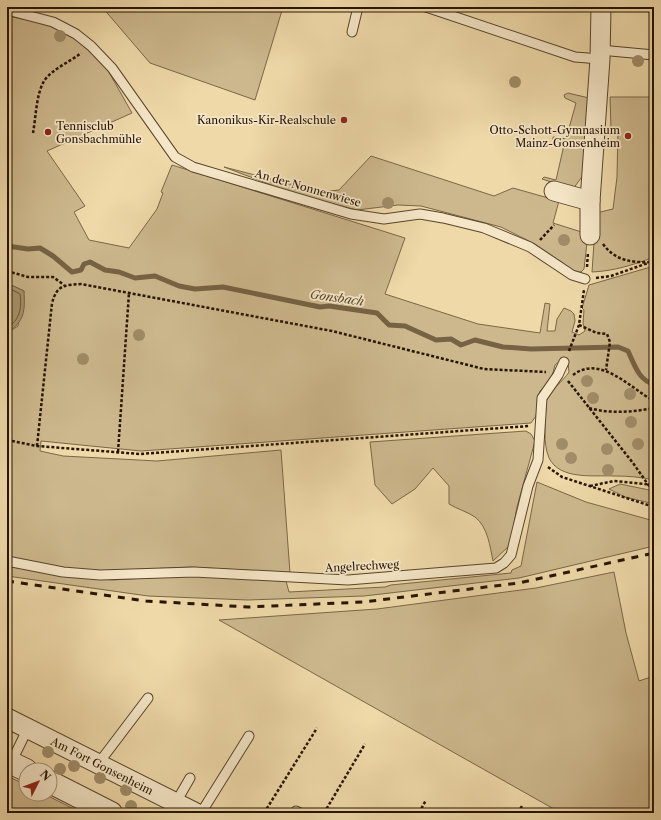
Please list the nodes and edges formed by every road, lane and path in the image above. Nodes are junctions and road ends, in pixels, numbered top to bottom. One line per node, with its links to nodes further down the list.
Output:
1 (358, 7): 5 (lane)
2 (426, 7): 7 (lane)
3 (601, 7): 7 (street)
4 (7, 10): 6 (lane, An der Nonnenwiese)
5 (352, 32)
6 (91, 46): 9 (path); 14 (lane, An der Nonnenwiese)
7 (600, 54): 8 (lane); 11 (street)
8 (654, 55)
9 (33, 133)
10 (554, 191): 11 (street)
11 (590, 201): 13 (street)
12 (554, 225): 14 (path)
13 (591, 231): 15 (path); 17 (path)
14 (530, 247): 17 (lane, An der Nonnenwiese)
15 (653, 262): 17 (path)
16 (7, 271): 18 (path)
17 (585, 279): 20 (path)
18 (64, 284): 19 (path); 29 (path)
19 (129, 293): 23 (path); 30 (path)
20 (579, 325): 21 (path); 22 (path)
21 (564, 362): 23 (lane, Angelrechweg)
22 (606, 370): 23 (path); 24 (path)
23 (563, 377): 25 (path); 27 (lane, Angelrechweg)
24 (654, 400)
25 (588, 407): 26 (path); 32 (path)
26 (654, 408)
27 (540, 425): 30 (path); 31 (lane, Angelrechweg)
28 (7, 440): 29 (path)
29 (38, 446): 30 (path)
30 (118, 452)
31 (538, 460): 34 (path); 37 (lane, Angelrechweg)
32 (648, 483): 33 (path); 34 (path); 35 (path)
33 (654, 485)
34 (589, 486): 36 (path)
35 (654, 493)
36 (654, 507)
37 (7, 561)
38 (148, 698): 44 (lane)
39 (7, 718): 40 (street, Am Fort Gonsenheim)
40 (28, 728): 44 (street, Am Fort Gonsenheim); 45 (lane)
41 (317, 728): 54 (path)
42 (249, 736): 53 (lane)
43 (365, 744): 57 (path)
44 (98, 764): 52 (street, Am Fort Gonsenheim)
45 (15, 765)
46 (190, 778): 48 (lane)
47 (58, 786): 51 (street)
48 (179, 796)
49 (426, 800): 58 (path)
50 (522, 806): 59 (path)
51 (111, 813)
52 (196, 813)
53 (201, 813)
54 (264, 813)
55 (295, 813): 56 (lane)
56 (300, 813)
57 (324, 813)
58 (419, 813)
59 (518, 813)

